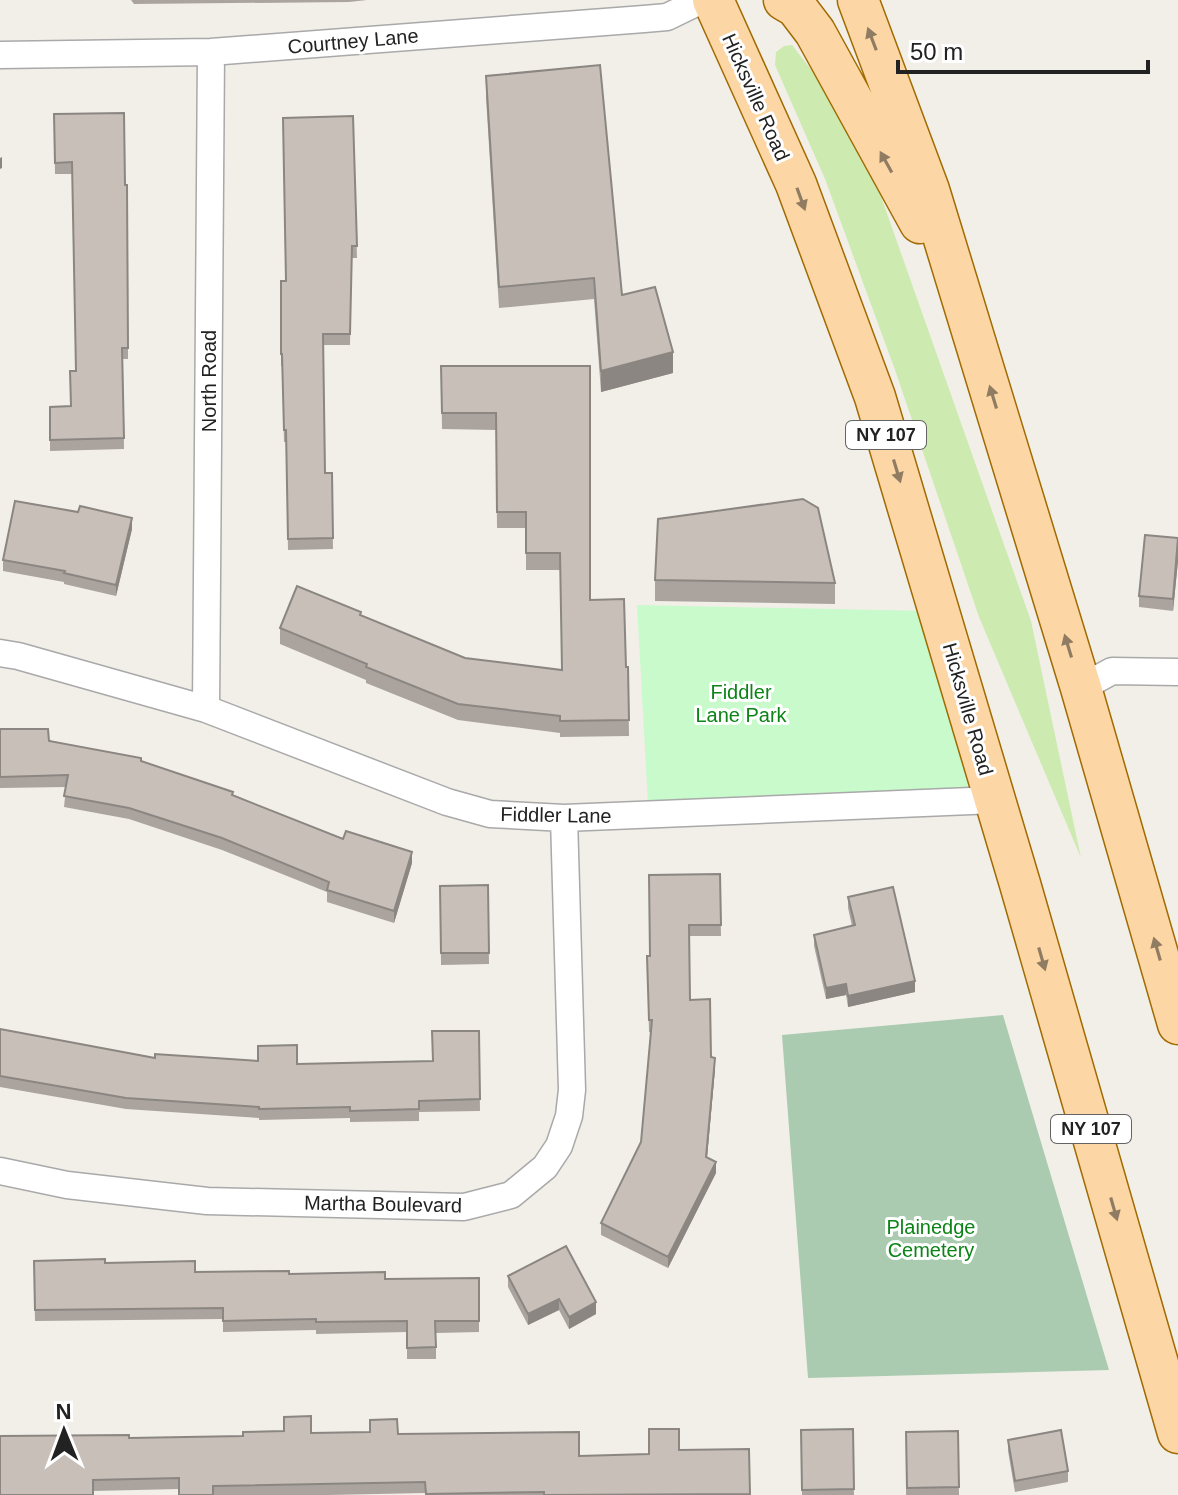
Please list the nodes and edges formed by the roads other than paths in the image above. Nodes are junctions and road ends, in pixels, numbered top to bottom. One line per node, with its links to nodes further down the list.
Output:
1 (702, 0): 5 (street, Courtney Lane)
2 (713, 0): 12 (main road, Hicksville Road / NY 107, one-way to 12)
3 (784, 0): 7 (main road, one-way to 3)
4 (858, 0): 7 (main road, one-way to 4)
5 (211, 52): 6 (street, Courtney Lane); 11 (street, North Road)
6 (0, 55)
7 (964, 304): 10 (main road, one-way to 7)
8 (0, 653): 11 (street, Fiddler Lane)
9 (1178, 672): 10 (street)
10 (1081, 688): 14 (main road, one-way to 10)
11 (206, 709): 13 (street, Fiddler Lane)
12 (995, 800): 13 (street, Fiddler Lane); 16 (main road, Hicksville Road / NY 107, one-way to 16)
13 (564, 818): 15 (street, Martha Boulevard)
14 (1178, 1024)
15 (0, 1171)
16 (1178, 1433)

